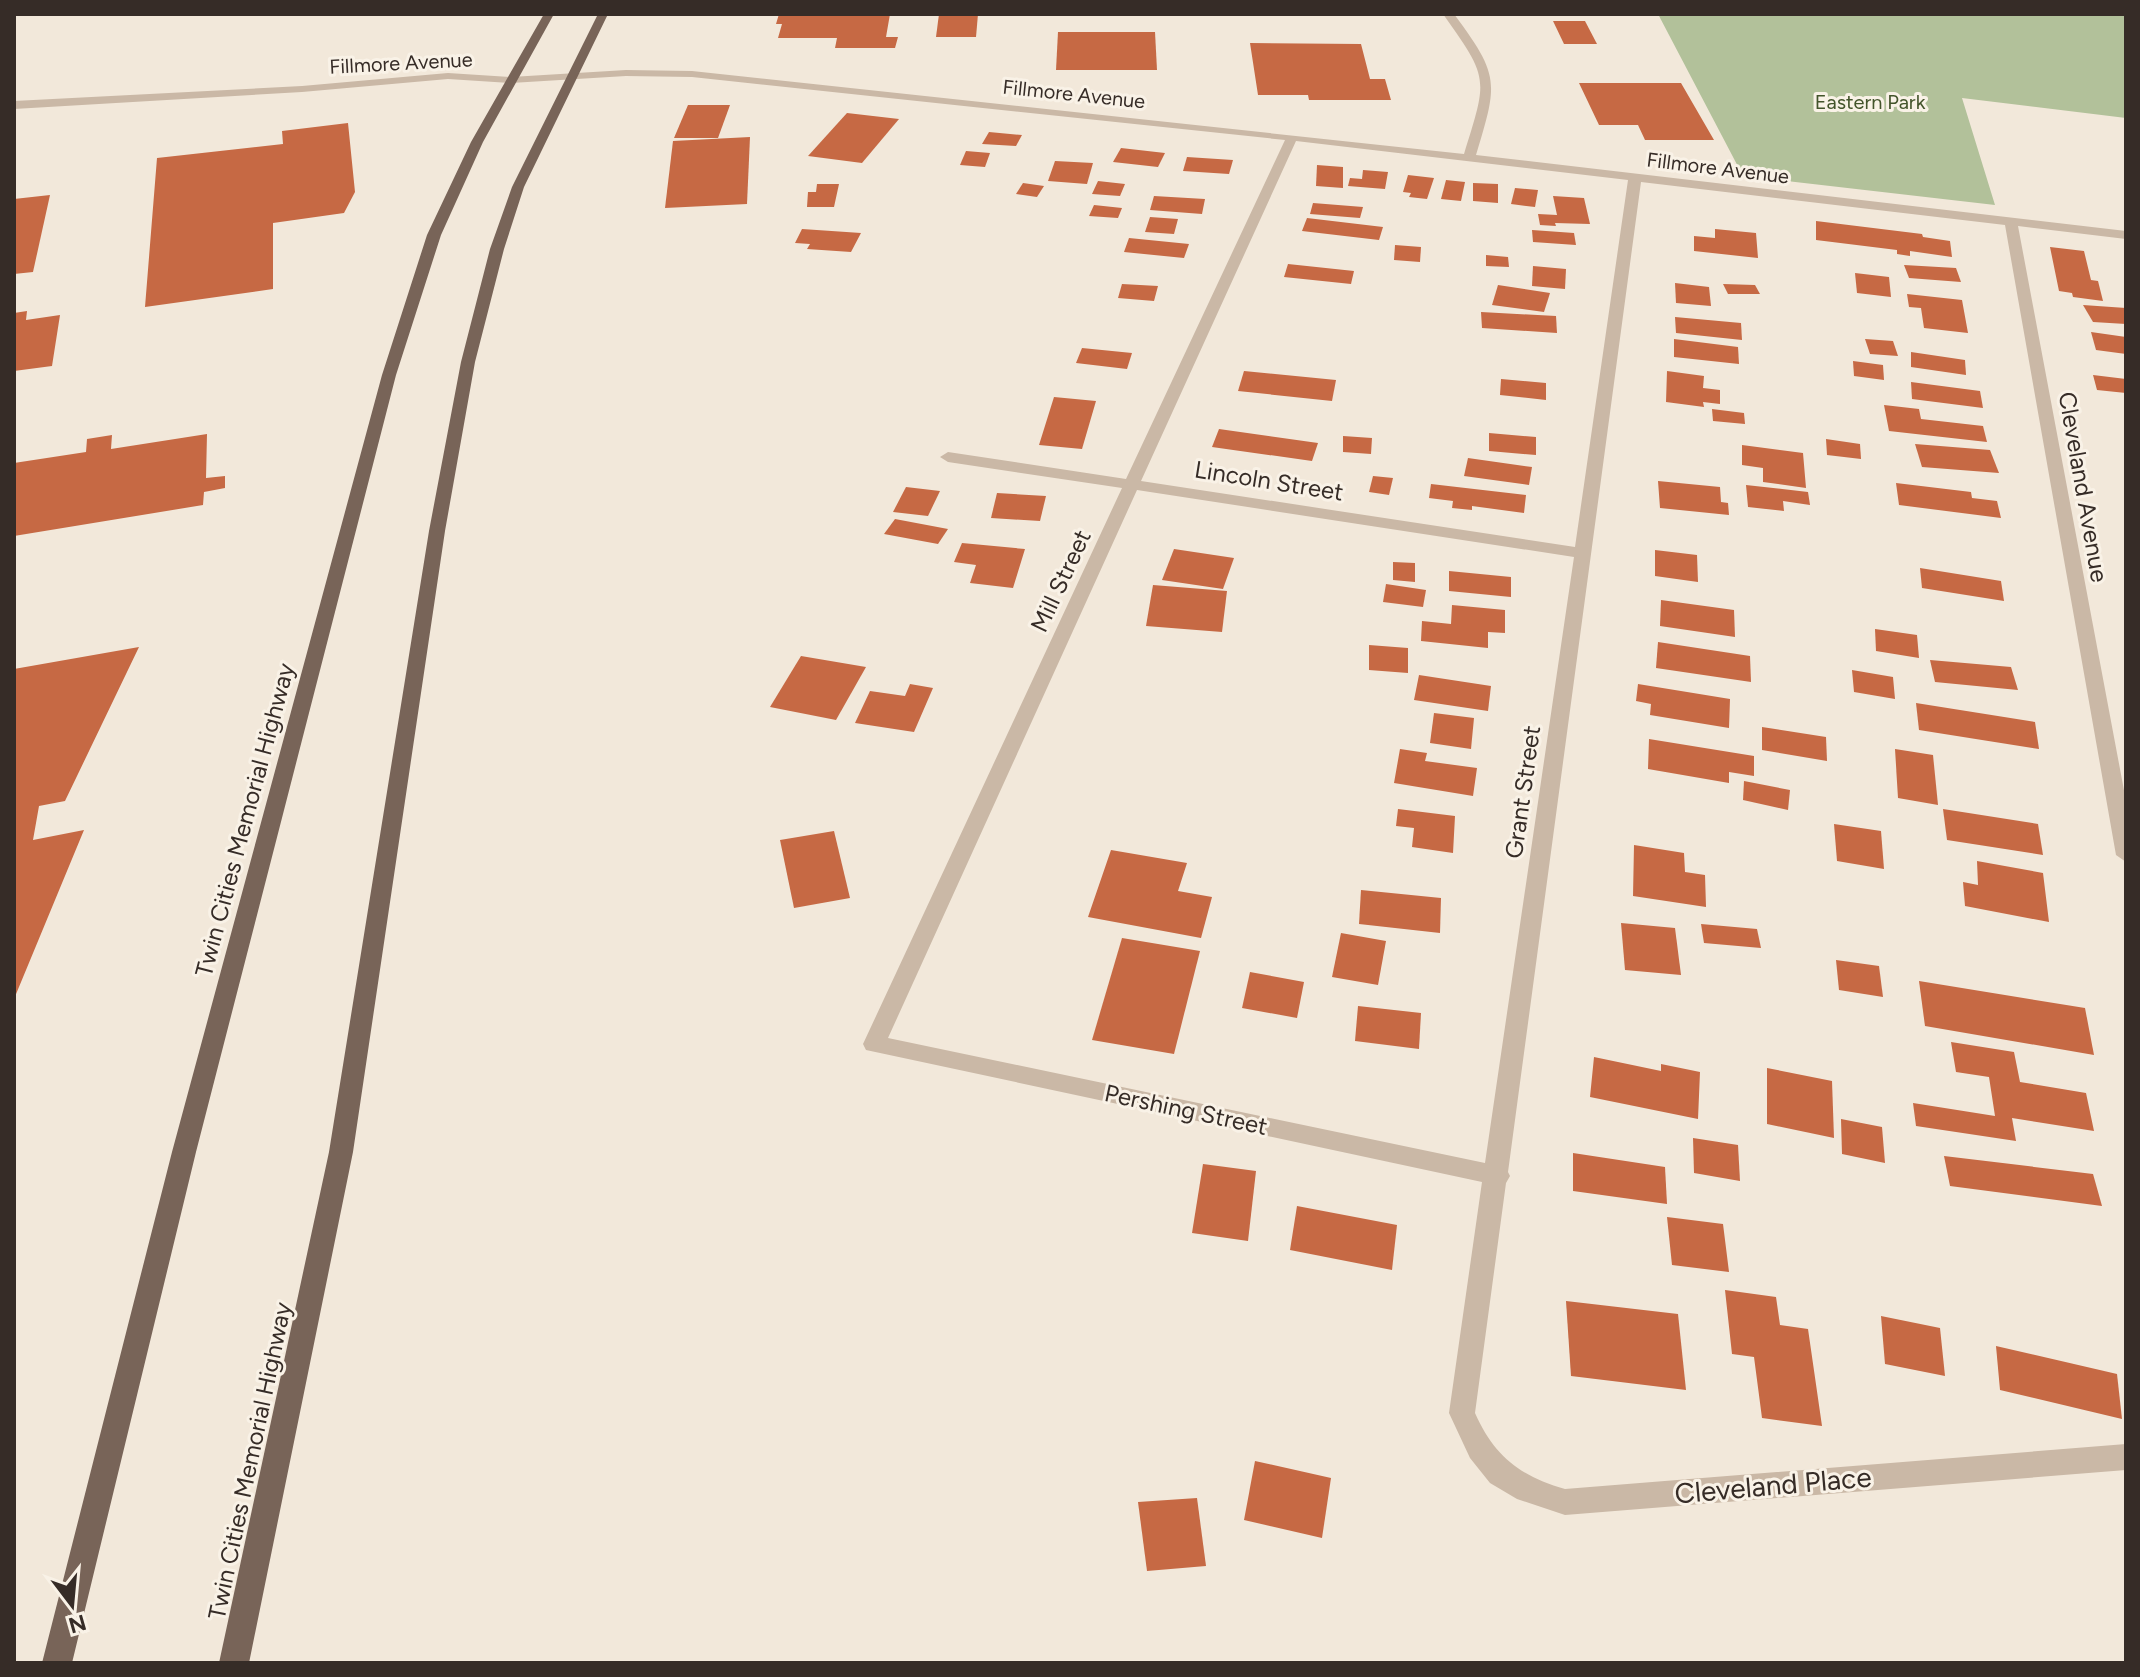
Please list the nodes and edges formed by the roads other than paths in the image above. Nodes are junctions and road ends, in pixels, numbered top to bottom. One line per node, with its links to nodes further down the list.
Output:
1 (549, 14): 5 (main road, Twin Cities Memorial Highway)
2 (603, 14): 4 (main road, Twin Cities Memorial Highway)
3 (1448, 14): 8 (street)
4 (573, 76): 5 (street, Fillmore Avenue); 7 (street, Fillmore Avenue); 21 (main road, Twin Cities Memorial Highway)
5 (511, 80): 6 (street, Fillmore Avenue); 20 (main road, Twin Cities Memorial Highway)
6 (14, 105)
7 (1292, 137): 8 (street, Fillmore Avenue); 13 (street, Mill Street)
8 (1469, 158): 9 (street, Fillmore Avenue)
9 (1635, 178): 10 (street, Fillmore Avenue); 14 (street, Grant Street)
10 (2011, 222): 11 (street, Fillmore Avenue); 15 (street, Cleveland Avenue)
11 (2126, 235)
12 (948, 457): 13 (street, Lincoln Street)
13 (1132, 484): 14 (street, Lincoln Street); 16 (street, Mill Street)
14 (1582, 553): 17 (street, Grant Street)
15 (2126, 855)
16 (874, 1044): 17 (street, Pershing Street)
17 (1498, 1176): 18 (street, Grant Street)
18 (1462, 1413): 19 (street, Cleveland Place)
19 (2126, 1457)
20 (57, 1663)
21 (234, 1663)

